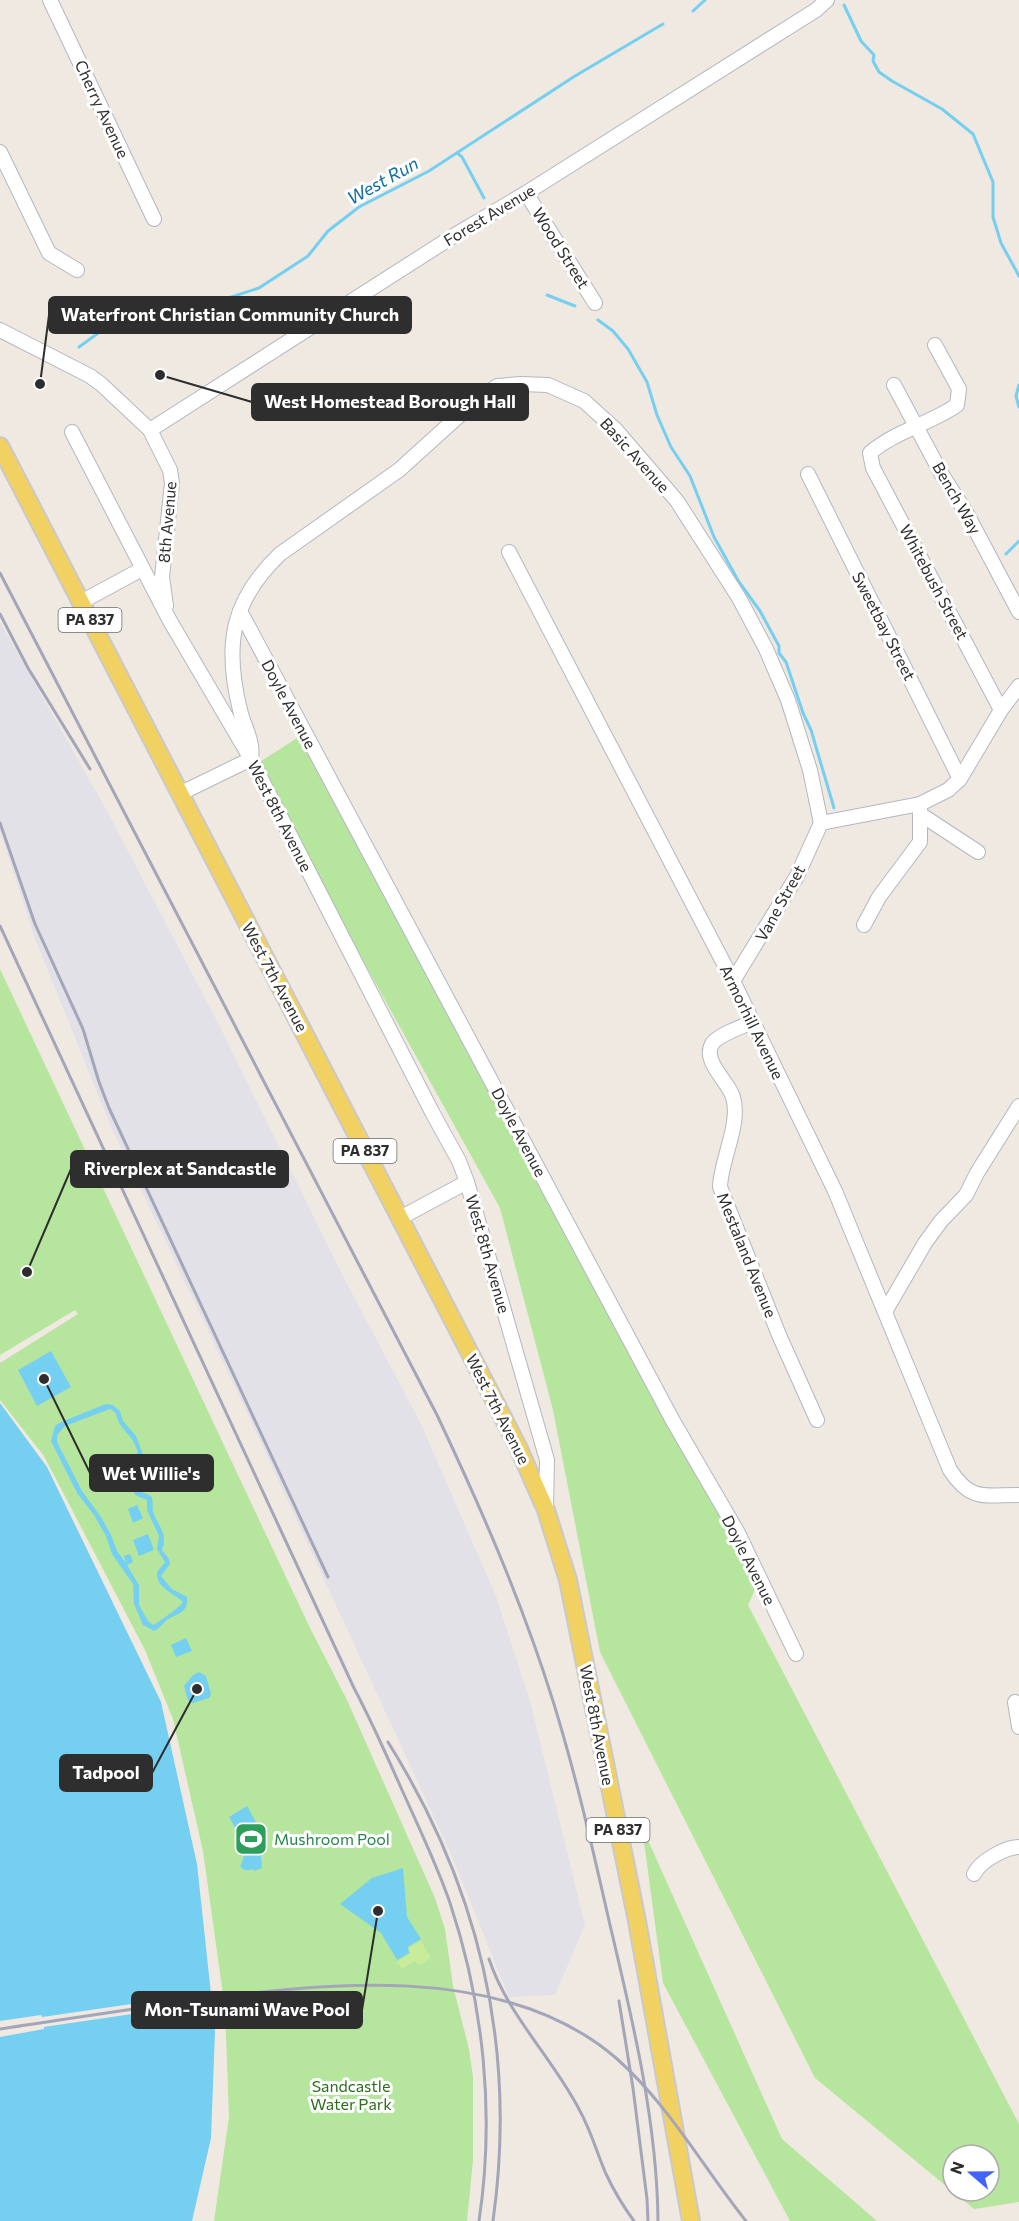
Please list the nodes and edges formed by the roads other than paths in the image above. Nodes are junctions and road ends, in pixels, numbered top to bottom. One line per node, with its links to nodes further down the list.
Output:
1 (50, 0): 5 (street, Cherry Avenue)
2 (828, 0): 4 (street, Forest Avenue)
3 (0, 152): 6 (street)
4 (526, 193): 7 (street, Wood Street); 12 (street, Forest Avenue)
5 (154, 219)
6 (77, 270)
7 (595, 303)
8 (0, 330): 12 (street, 8th Avenue)
9 (935, 345): 11 (street)
10 (894, 385): 11 (street, Bench Way)
11 (915, 426): 20 (street, Bench Way); 23 (street, Whitebush Street)
12 (150, 430): 21 (street, 8th Avenue)
13 (72, 432): 17 (street, West 8th Avenue)
14 (0, 446): 18 (main road, West 7th Avenue / PA 837)
15 (808, 474): 25 (street, Sweetbay Street)
16 (509, 552): 31 (street, Armorhill Avenue)
17 (142, 569): 18 (street); 21 (street, West 8th Avenue)
18 (81, 602): 26 (main road, West 7th Avenue / PA 837)
19 (240, 611): 24 (street, Basic Avenue); 28 (street, Basic Avenue); 40 (street, Doyle Avenue)
20 (1019, 612)
21 (170, 621): 24 (street, West 8th Avenue)
22 (1019, 686): 23 (street)
23 (1001, 710): 25 (street)
24 (251, 759): 26 (street); 34 (street, West 8th Avenue)
25 (960, 779): 27 (street)
26 (179, 794): 35 (main road, West 7th Avenue / PA 837)
27 (920, 809): 28 (street); 29 (street); 30 (street)
28 (821, 823): 31 (street, Vane Street)
29 (978, 852)
30 (864, 925)
31 (733, 981): 32 (street, Armorhill Avenue)
32 (753, 1022): 36 (street, Armorhill Avenue); 37 (street, Mestaland Avenue)
33 (1019, 1106): 36 (street)
34 (467, 1182): 35 (street); 39 (street, West 8th Avenue)
35 (400, 1218): 39 (main road, West 7th Avenue / PA 837)
36 (886, 1310): 38 (street, Armorhill Avenue)
37 (817, 1420)
38 (1019, 1495)
39 (546, 1510): 45 (main road, West 8th Avenue / PA 837)
40 (796, 1654)
41 (1015, 1702): 42 (street)
42 (1019, 1727)
43 (1019, 1847): 44 (street)
44 (975, 1874)
45 (680, 2154): 46 (main road, PA 837); 47 (main road, PA 837)
46 (691, 2221)
47 (702, 2221)

